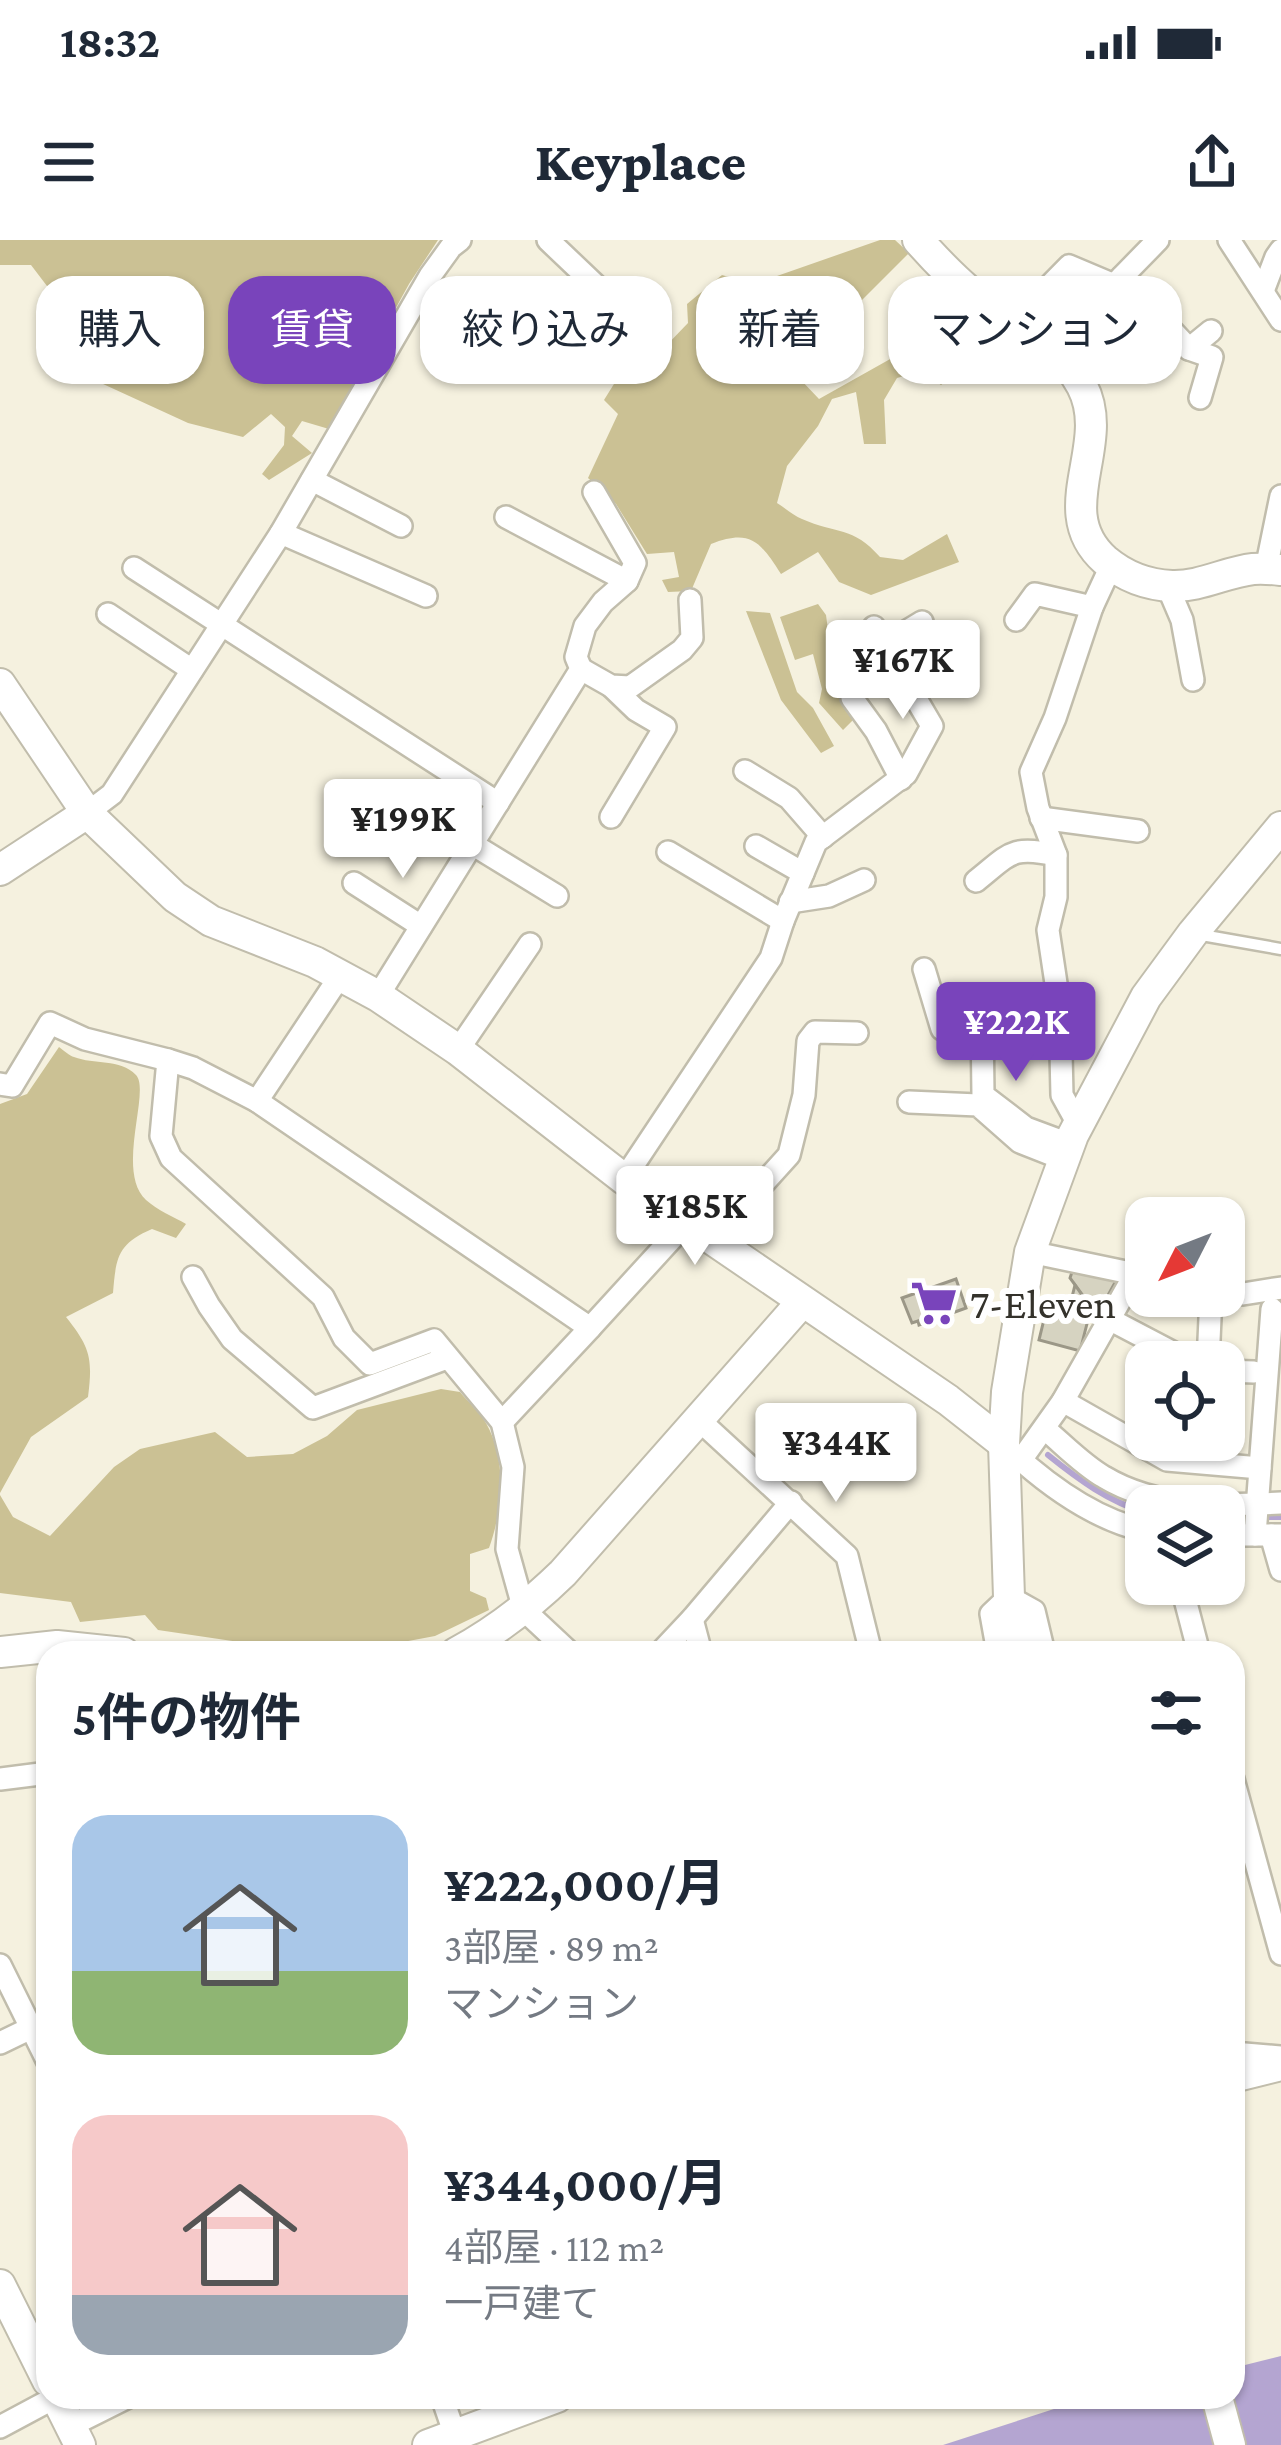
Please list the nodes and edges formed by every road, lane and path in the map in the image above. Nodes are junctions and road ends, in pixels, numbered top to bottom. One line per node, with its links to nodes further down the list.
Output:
1 (460, 240): 19 (street)
2 (548, 240): 7 (street)
3 (917, 240): 8 (street)
4 (1158, 240): 11 (street)
5 (1228, 240): 12 (street)
6 (1281, 250): 12 (street)
7 (586, 276)
8 (954, 276)
9 (1059, 276): 10 (street)
10 (1093, 276)
11 (1123, 276)
12 (1262, 292): 13 (street)
13 (1281, 320)
14 (1211, 331): 16 (street)
15 (1182, 341): 16 (street)
16 (1189, 349): 18 (street)
17 (1080, 384): 25 (street)
18 (1200, 398)
19 (312, 480): 23 (street); 24 (street)
20 (594, 492): 28 (street)
21 (1281, 496): 27 (street)
22 (506, 517): 28 (street)
23 (401, 526)
24 (281, 533): 30 (street); 36 (street)
25 (1112, 566): 29 (street); 32 (street)
26 (134, 568): 36 (street)
27 (1274, 569): 29 (street)
28 (627, 581): 37 (street)
29 (1167, 585): 39 (street)
30 (426, 596)
31 (690, 600): 40 (street)
32 (1092, 607): 34 (street); 48 (street)
33 (108, 614): 38 (street)
34 (1016, 620)
35 (922, 622): 44 (street)
36 (222, 626): 38 (street); 45 (street)
37 (581, 669): 40 (street); 45 (street)
38 (193, 670): 46 (street)
39 (1193, 680)
40 (611, 686): 47 (street)
41 (852, 698): 44 (street)
42 (5, 701): 46 (street)
43 (745, 771): 51 (street)
44 (901, 779): 51 (street)
45 (498, 803): 52 (street)
46 (87, 812): 56 (street); 68 (street)
47 (611, 817)
48 (1042, 818): 50 (street); 55 (street)
49 (1281, 827): 64 (street)
50 (1138, 831)
51 (823, 837): 57 (street)
52 (472, 844): 61 (street); 63 (street)
53 (756, 846): 57 (street)
54 (668, 852): 62 (street)
55 (1056, 855): 59 (street); 76 (street)
56 (0, 870)
57 (803, 873): 62 (street)
58 (864, 880): 62 (street)
59 (976, 881)
60 (354, 884): 63 (street)
61 (557, 896)
62 (786, 911): 77 (street)
63 (422, 926): 69 (street)
64 (1193, 933): 66 (lane); 76 (street)
65 (530, 944): 71 (street)
66 (1281, 950)
67 (924, 969): 76 (street)
68 (340, 976): 69 (street); 74 (street)
69 (378, 996): 71 (street)
70 (857, 1033): 78 (street)
71 (458, 1050): 77 (street)
72 (168, 1060): 73 (street); 74 (street); 89 (street)
73 (0, 1084)
74 (257, 1101): 87 (street)
75 (909, 1102): 76 (street)
76 (1070, 1142): 79 (street)
77 (624, 1179): 78 (street)
78 (699, 1231): 85 (street); 87 (street)
79 (1030, 1252): 80 (street); 98 (street)
80 (1125, 1272)
81 (194, 1277): 89 (street)
82 (1245, 1294): 84 (street)
83 (1125, 1297): 86 (street)
84 (1277, 1299): 92 (street)
85 (802, 1302): 94 (street); 98 (street)
86 (1109, 1319): 88 (street); 93 (street)
87 (590, 1328): 95 (street)
88 (1151, 1341)
89 (448, 1358): 95 (street)
90 (1245, 1372): 91 (street)
91 (1254, 1372)
92 (1273, 1398): 100 (street)
93 (1063, 1401): 96 (street); 97 (street)
94 (698, 1419): 101 (street); 109 (street)
95 (502, 1422): 109 (street)
96 (1045, 1429): 98 (street); 103 (street)
97 (1125, 1436)
98 (1012, 1452): 104 (street); 107 (street)
99 (1236, 1461): 100 (street)
100 (1260, 1468): 103 (street)
101 (791, 1502): 110 (street); 115 (street)
102 (1281, 1503): 103 (street)
103 (1257, 1504): 105 (street)
104 (1125, 1526)
105 (1269, 1535): 106 (street)
106 (1281, 1570)
107 (1009, 1597): 116 (street); 117 (street); 118 (street)
108 (1186, 1605): 119 (street)
109 (524, 1610): 111 (street); 112 (street)
110 (692, 1619): 113 (street); 114 (street)
111 (478, 1641)
112 (557, 1641)
113 (671, 1641)
114 (698, 1641)
115 (868, 1641)
116 (996, 1641)
117 (1019, 1641)
118 (1041, 1641)
119 (1196, 1641)
120 (6, 1645): 121 (street)
121 (36, 1646)
122 (36, 1774): 123 (street)
123 (0, 1779)
124 (1245, 1811): 125 (street)
125 (1271, 1881): 126 (street)
126 (1281, 1954)
127 (0, 1965): 128 (street)
128 (31, 2028): 129 (street); 130 (street)
129 (36, 2038)
130 (0, 2043)
131 (1245, 2055): 132 (street)
132 (1281, 2061): 133 (street)
133 (1245, 2073)
134 (0, 2285): 135 (street)
135 (36, 2357)
136 (36, 2408): 141 (street)
137 (111, 2409): 142 (street)
138 (442, 2409): 143 (street)
139 (525, 2409): 143 (street)
140 (1220, 2409): 144 (street)
141 (0, 2427)
142 (75, 2435)
143 (441, 2440)
144 (1230, 2445)

